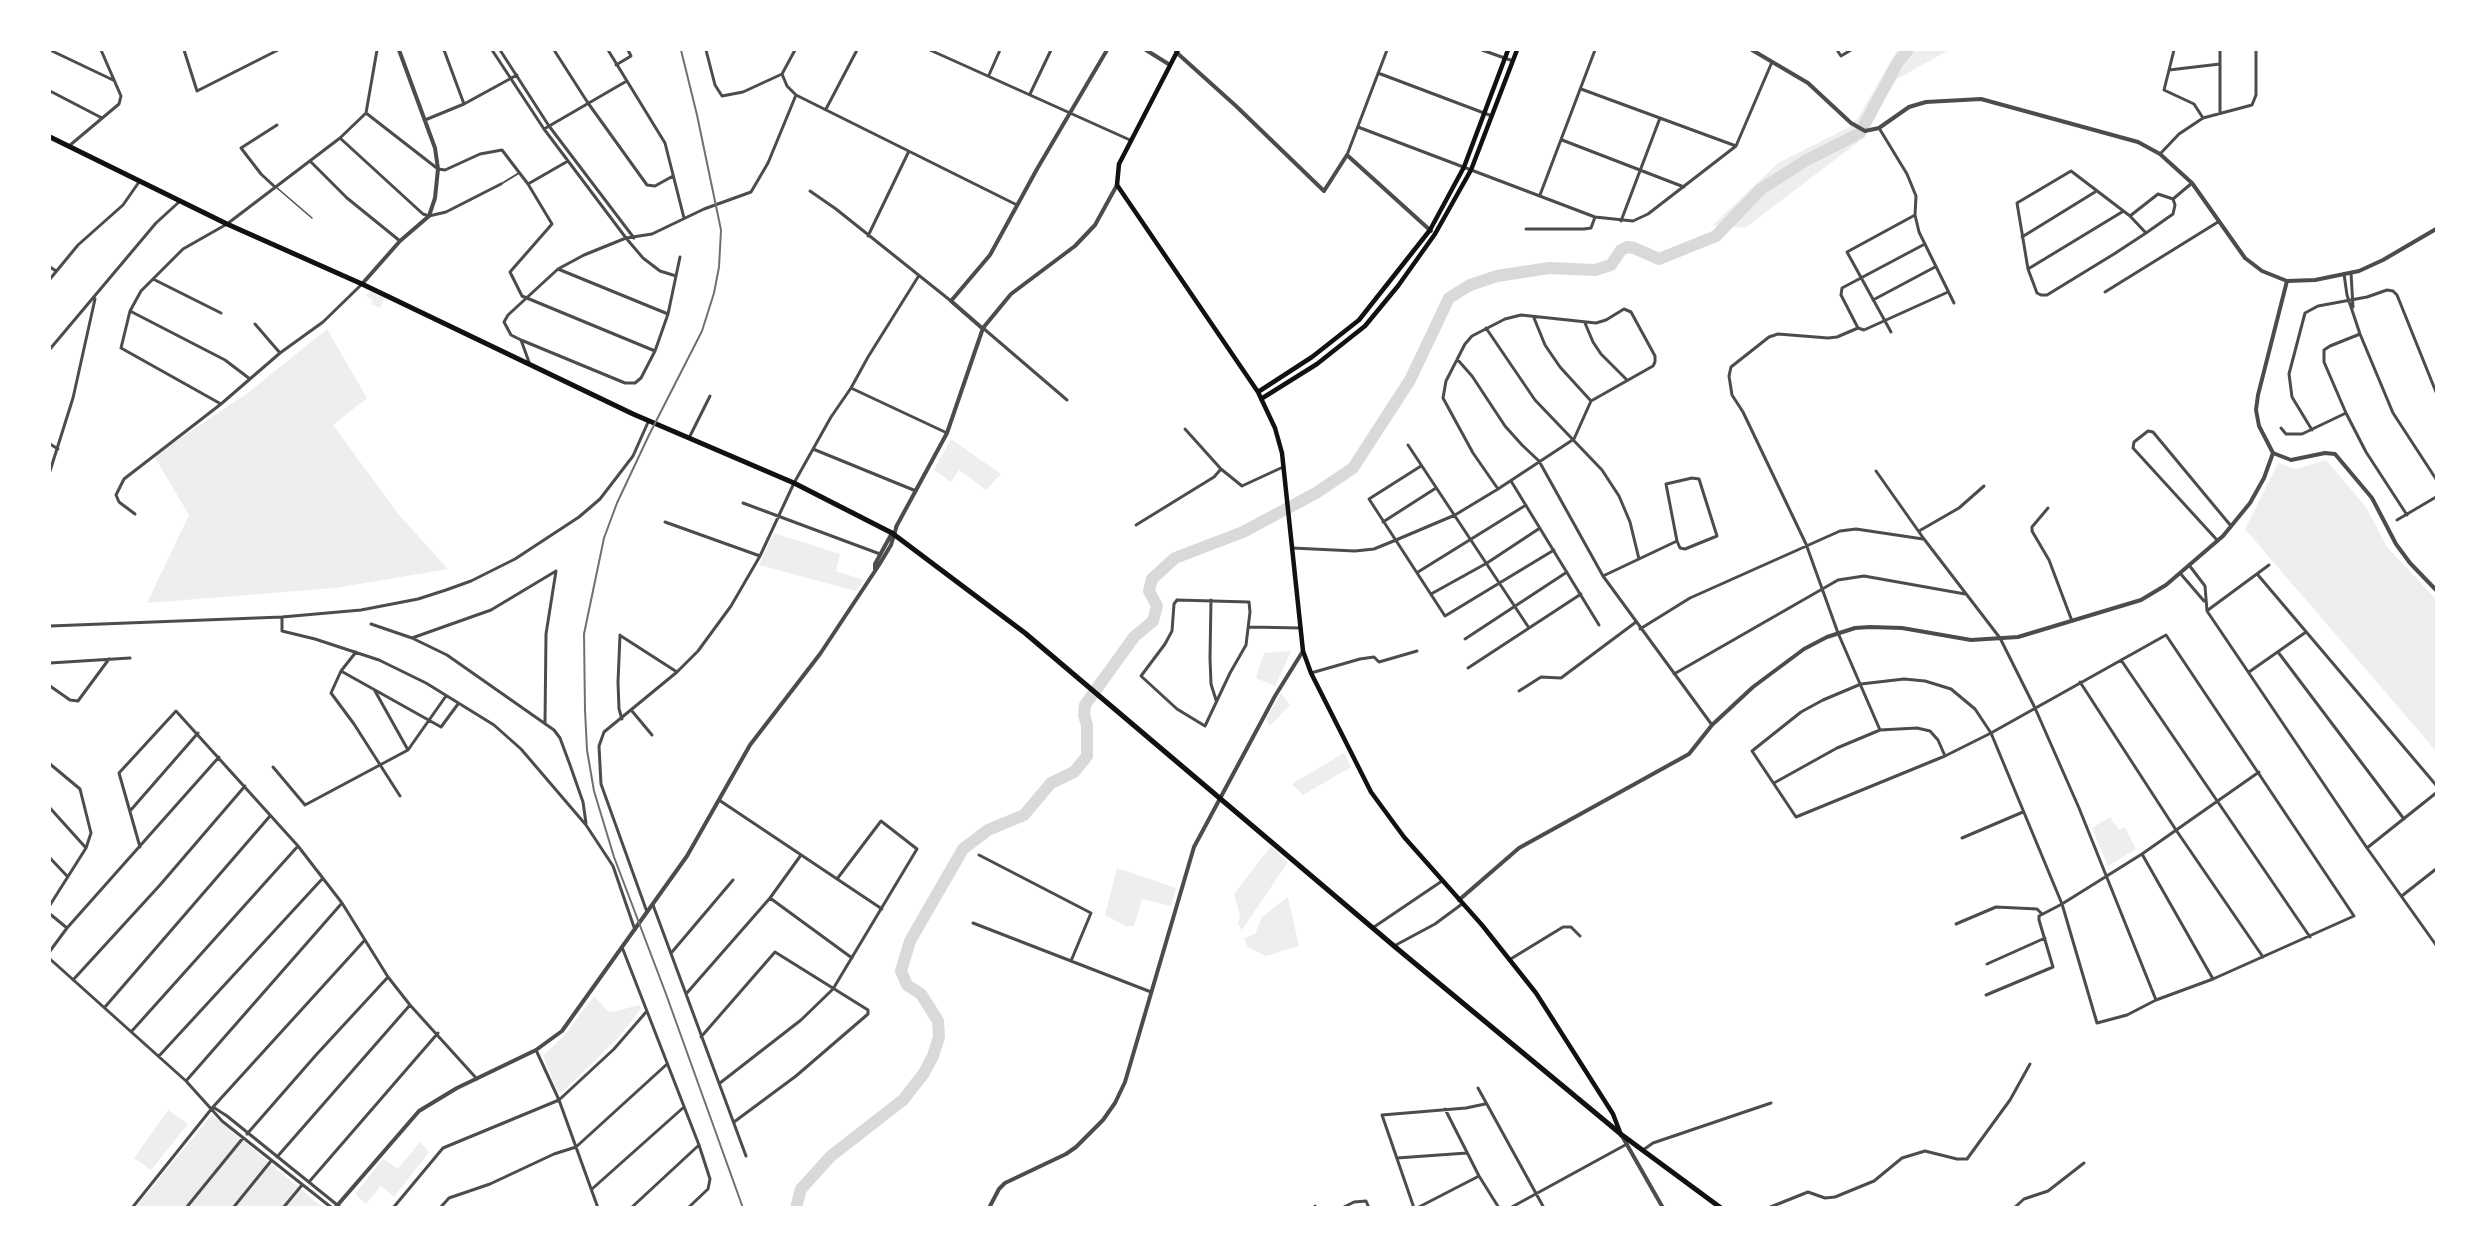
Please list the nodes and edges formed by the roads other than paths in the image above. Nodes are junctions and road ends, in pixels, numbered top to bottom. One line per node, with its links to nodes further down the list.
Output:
1 (50, 50): 47 (street)
2 (101, 50): 47 (street)
3 (184, 50): 4 (street)
4 (278, 50)
5 (377, 50): 58 (street)
6 (399, 50): 64 (street)
7 (444, 50): 54 (street)
8 (492, 50): 46 (street)
9 (500, 50): 44 (street)
10 (554, 50): 53 (street)
11 (608, 50): 39 (street)
12 (628, 50): 39 (street)
13 (706, 50): 43 (street)
14 (795, 50): 43 (street)
15 (858, 50): 55 (street)
16 (930, 50): 34 (street)
17 (946, 50): 34 (street)
18 (1000, 50): 45 (street)
19 (1051, 50): 51 (street)
20 (1107, 50): 56 (street)
21 (1146, 50): 40 (street)
22 (1387, 50): 42 (street)
23 (1482, 50): 35 (street)
24 (1508, 50): 35 (main road)
25 (1517, 50): 36 (main road)
26 (1595, 50): 49 (street)
27 (1752, 50): 37 (street)
28 (1837, 50): 29 (street)
29 (1851, 50)
30 (2175, 50): 41 (street)
31 (2220, 50): 38 (street)
32 (2256, 50): 57 (street)
33 (1177, 51): 40 (main road); 77 (street)
34 (943, 56): 45 (street)
35 (1505, 58): 36 (street); 59 (main road)
36 (1512, 61): 60 (main road)
37 (1773, 62): 68 (street); 75 (street)
38 (2220, 64): 41 (street); 57 (street)
39 (616, 65): 48 (street)
40 (1170, 65): 72 (main road)
41 (2169, 70): 63 (street)
42 (1378, 73): 59 (street); 67 (street)
43 (782, 74): 52 (street)
44 (517, 75): 46 (street); 66 (street)
45 (989, 75): 51 (street)
46 (511, 79): 54 (street); 69 (street)
47 (113, 81): 61 (street)
48 (626, 82): 53 (street); 86 (street)
49 (1581, 89): 62 (street); 73 (street)
50 (50, 91): 61 (street)
51 (1030, 94): 56 (street)
52 (796, 95): 55 (street); 106 (street)
53 (588, 103): 66 (street); 86 (street)
54 (464, 104): 64 (street)
55 (826, 109): 76 (street)
56 (1070, 112): 72 (street); 99 (street)
57 (2220, 112): 63 (street)
58 (366, 113): 71 (street); 82 (street)
59 (1485, 113): 60 (street); 81 (main road)
60 (1492, 116): 84 (main road)
61 (102, 118): 74 (street)
62 (1660, 118): 75 (street); 83 (street)
63 (2203, 118): 78 (street)
64 (425, 120): 82 (street)
65 (277, 125): 92 (street)
66 (549, 126): 69 (street); 118 (street)
67 (1358, 127): 77 (street); 81 (street)
68 (1879, 128): 78 (street); 102 (street)
69 (544, 129): 80 (street)
70 (50, 136): 74 (main road)
71 (340, 138): 79 (street); 101 (street)
72 (1130, 140): 91 (main road)
73 (1562, 140): 83 (street); 96 (street)
74 (69, 146): 87 (main road)
75 (1736, 146): 93 (street)
76 (908, 153): 99 (street); 115 (street)
77 (1347, 154): 111 (street)
78 (2160, 154): 88 (street)
79 (310, 161): 92 (street); 119 (street)
80 (568, 161): 90 (street); 117 (street)
81 (1464, 167): 84 (street); 111 (main road)
82 (438, 169): 85 (street); 101 (street)
83 (1639, 169): 93 (street); 107 (street)
84 (1471, 170): 96 (street); 114 (main road)
85 (519, 173): 89 (street); 90 (street)
86 (673, 176): 106 (street)
87 (139, 182): 98 (main road); 126 (street)
88 (2192, 183): 97 (street); 108 (street)
89 (501, 184): 101 (street)
90 (528, 184): 141 (street)
91 (1117, 185): 157 (street); 173 (main road)
92 (275, 187): 105 (lane); 109 (street)
93 (1684, 187): 107 (street)
94 (810, 191): 115 (street)
95 (2096, 192): 100 (street); 116 (street); 116 (street)
96 (1540, 195): 104 (street)
97 (2173, 199): 103 (street); 113 (street)
98 (179, 201): 109 (main road); 140 (street)
99 (1017, 205): 144 (street)
100 (2122, 211): 103 (street); 124 (street)
101 (429, 216): 119 (street)
102 (1914, 216): 120 (street); 131 (street)
103 (2130, 216): 113 (street)
104 (1595, 217): 107 (street); 112 (street)
105 (312, 218)
106 (684, 218): 118 (street)
107 (1621, 221)
108 (2219, 221): 135 (street); 139 (street)
109 (226, 224): 133 (street); 136 (main road)
110 (2436, 229): 127 (street)
111 (1430, 230): 114 (street); 134 (main road)
112 (1526, 230)
113 (2146, 233): 124 (street)
114 (1435, 234): 137 (main road)
115 (868, 236): 130 (street)
116 (2022, 237): 124 (street)
117 (626, 238): 118 (street); 125 (street); 129 (street)
118 (634, 238)
119 (400, 241): 136 (street)
120 (1923, 244): 123 (street); 131 (street)
121 (680, 257): 129 (street)
122 (50, 267): 126 (street)
123 (1935, 267): 138 (street); 142 (street)
124 (2028, 268)
125 (558, 269): 141 (street); 150 (street)
126 (56, 271): 132 (street)
127 (2351, 273): 128 (street); 143 (street)
128 (2344, 274): 135 (street); 145 (street)
129 (675, 276): 150 (street)
130 (918, 277): 144 (street); 172 (street)
131 (1860, 277): 142 (street); 159 (street)
132 (50, 279)
133 (153, 279): 148 (street); 149 (street)
134 (1391, 281): 137 (main road); 152 (main road)
135 (2287, 281): 192 (street)
136 (362, 284): 165 (street); 168 (main road)
137 (1398, 286): 156 (main road)
138 (1948, 292): 146 (street); 153 (street)
139 (2105, 292)
140 (96, 297): 163 (street); 190 (street)
141 (526, 299): 162 (street); 164 (street)
142 (1873, 300): 153 (street)
143 (2355, 300): 145 (street); 147 (street); 174 (street)
144 (951, 301): 157 (street)
145 (2349, 301): 147 (street); 184 (street)
146 (1954, 303)
147 (2353, 309): 161 (street)
148 (130, 311): 170 (street); 179 (street)
149 (221, 313)
150 (668, 314): 164 (street)
151 (1534, 318): 154 (street); 158 (street); 178 (street)
152 (1359, 320): 156 (main road); 166 (main road)
153 (1884, 320): 159 (street); 160 (street)
154 (1585, 323): 171 (street); 171 (street)
155 (255, 324): 165 (street)
156 (1365, 326): 169 (main road)
157 (982, 328): 177 (street); 185 (street)
158 (1486, 328): 167 (street); 187 (street)
159 (1858, 328): 227 (street)
160 (1891, 332)
161 (2360, 334): 180 (street); 199 (street)
162 (520, 340): 164 (street); 168 (street)
163 (50, 349)
164 (655, 351)
165 (280, 353): 170 (street)
166 (1312, 357): 169 (main road); 173 (main road)
167 (1457, 359): 193 (street); 204 (street)
168 (530, 364): 181 (main road)
169 (1317, 364): 176 (main road)
170 (250, 379): 179 (street)
171 (1627, 380): 178 (street)
172 (851, 388): 185 (street); 191 (street)
173 (1258, 392): 176 (main road)
174 (2436, 392)
175 (710, 396): 186 (street)
176 (1262, 399): 195 (main road)
177 (1067, 400)
178 (1591, 401): 187 (street)
179 (221, 404): 210 (street)
180 (2346, 413): 184 (street); 212 (street)
181 (649, 420): 186 (main road); 252 (street)
182 (2281, 428): 184 (street)
183 (1185, 429): 196 (street)
184 (2312, 430)
185 (947, 433): 205 (street)
186 (689, 438): 201 (main road)
187 (1574, 439): 193 (street); 232 (street)
188 (50, 444): 190 (street)
189 (1408, 445): 194 (street)
190 (58, 449): 197 (street)
191 (813, 449): 201 (street); 205 (street)
192 (2272, 453): 218 (street); 244 (street)
193 (1539, 460): 200 (street); 241 (street)
194 (1421, 466): 203 (street); 216 (street)
195 (1284, 467): 196 (street); 228 (main road)
196 (1221, 469): 217 (street)
197 (50, 471)
198 (1876, 471): 220 (street)
199 (2436, 479)
200 (1511, 481): 204 (street); 208 (street)
201 (794, 483): 213 (street); 221 (main road)
202 (1984, 486): 220 (street)
203 (1436, 488): 211 (street); 216 (street)
204 (1498, 489): 211 (street)
205 (916, 491): 221 (street)
206 (2436, 497): 212 (street)
207 (743, 503): 213 (street)
208 (1527, 505): 219 (street); 222 (street)
209 (2048, 508): 253 (street)
210 (135, 514)
211 (1455, 514): 222 (street); 224 (street)
212 (2406, 514): 214 (street)
213 (778, 516): 230 (street); 231 (street)
214 (2397, 520)
215 (664, 522): 231 (street)
216 (1383, 522): 224 (street)
217 (1136, 525)
218 (2231, 526): 225 (street); 225 (street)
219 (1540, 527): 229 (street); 233 (street)
220 (1919, 531): 223 (street)
221 (894, 534): 230 (street); 236 (street); 311 (main road)
222 (1472, 539): 233 (street); 237 (street)
223 (1924, 539): 227 (street); 247 (street)
224 (1396, 540): 228 (street); 237 (street)
225 (2217, 540): 234 (street)
226 (1677, 541): 226 (street); 232 (street)
227 (1806, 544): 243 (street); 261 (street)
228 (1292, 548): 259 (main road)
229 (1554, 550): 238 (street); 242 (street)
230 (880, 554): 236 (street)
231 (760, 556): 277 (street)
232 (1639, 559): 241 (street)
233 (1487, 563): 242 (street); 245 (street)
234 (2189, 565): 239 (street); 249 (street)
235 (2269, 565): 240 (street)
236 (875, 569): 312 (street)
237 (1418, 572): 245 (street)
238 (1568, 572): 246 (street); 250 (street)
239 (2180, 573): 249 (street); 253 (street)
240 (2258, 575): 251 (street); 262 (street)
241 (1603, 576): 254 (street)
242 (1501, 584): 245 (street); 250 (street)
243 (1822, 588): 247 (street); 263 (street); 280 (street)
244 (2436, 590)
245 (1431, 594)
246 (1581, 594): 256 (street); 260 (street)
247 (1966, 594): 265 (street)
248 (1212, 600): 258 (street); 287 (street); 287 (street)
249 (2205, 602): 251 (street)
250 (1515, 606): 260 (street); 266 (street)
251 (2207, 611): 278 (street)
252 (282, 617): 257 (street); 269 (street)
253 (2072, 621): 265 (street)
254 (1636, 622): 261 (street); 285 (street)
255 (370, 624): 264 (street)
256 (1599, 625)
257 (50, 626)
258 (1250, 627): 259 (street); 287 (street)
259 (1300, 628): 267 (main road)
260 (1529, 628): 275 (street)
261 (1640, 629): 280 (street)
262 (2306, 632): 270 (street); 308 (street)
263 (1838, 633): 265 (street); 282 (street); 294 (street)
264 (412, 638): 293 (street); 293 (street)
265 (2000, 638): 289 (street)
266 (1465, 639)
267 (1303, 651): 279 (main road); 311 (street)
268 (1417, 651): 279 (street)
269 (356, 652): 276 (street); 286 (street)
270 (2278, 652): 278 (street); 318 (street)
271 (109, 658): 272 (street); 274 (street); 283 (street)
272 (130, 658)
273 (2121, 660): 281 (street); 305 (street); 313 (street)
274 (50, 663)
275 (1468, 668)
276 (341, 671): 284 (street); 303 (street)
277 (677, 672): 290 (street); 291 (street)
278 (2248, 672): 325 (street)
279 (1311, 673): 336 (main road)
280 (1673, 674): 294 (street)
281 (2080, 682): 289 (street); 320 (street)
282 (1862, 684): 295 (street); 297 (street); 306 (street)
283 (50, 686)
284 (374, 689): 292 (street); 299 (street)
285 (1519, 691)
286 (446, 696): 288 (street); 292 (street)
287 (1216, 701)
288 (458, 704): 292 (street); 319 (street)
289 (2035, 708): 297 (street); 332 (street)
290 (631, 711): 291 (street); 298 (street)
291 (622, 719): 345 (street)
292 (429, 720): 299 (street)
293 (545, 723): 319 (street)
294 (1712, 725): 339 (street)
295 (1880, 730): 300 (street); 306 (street)
296 (198, 733): 301 (street); 315 (street); 315 (street)
297 (1990, 733): 300 (street); 316 (street)
298 (652, 735)
299 (408, 750): 303 (street)
300 (1945, 756): 306 (street)
301 (219, 757): 307 (street); 323 (street)
302 (50, 764): 324 (street)
303 (380, 764): 304 (street); 310 (street)
304 (273, 767)
305 (2259, 772): 313 (street); 354 (street)
306 (1774, 783)
307 (245, 785): 317 (street); 370 (street)
308 (2436, 785)
309 (2436, 793): 318 (street)
310 (400, 796)
311 (1220, 799): 351 (main road); 372 (street)
312 (719, 800): 327 (street); 343 (street)
313 (2218, 801): 320 (street); 354 (street)
314 (50, 808): 324 (street)
315 (130, 811): 323 (street)
316 (2023, 812): 321 (street); 341 (street)
317 (270, 816): 322 (street); 377 (street)
318 (2404, 819): 325 (street)
319 (586, 825): 352 (street)
320 (2176, 830): 326 (street); 362 (street)
321 (1962, 838)
322 (298, 846): 333 (street); 379 (street)
323 (140, 847): 350 (street)
324 (86, 848): 331 (street)
325 (2367, 848): 337 (street)
326 (2142, 854): 332 (street); 369 (street)
327 (801, 855): 334 (street); 338 (street)
328 (979, 855): 366 (street)
329 (50, 858): 331 (street)
330 (2436, 869): 337 (street)
331 (67, 876): 342 (street)
332 (2108, 876): 341 (street); 375 (street)
333 (323, 878): 340 (street); 383 (street)
334 (837, 879): 344 (street); 344 (street)
335 (733, 880): 361 (street)
336 (1442, 881): 339 (main road); 351 (street)
337 (2403, 896): 357 (street)
338 (770, 898): 363 (street); 373 (street)
339 (1461, 902): 359 (street); 365 (main road)
340 (342, 903): 356 (street); 387 (street)
341 (2062, 904): 347 (street); 375 (street)
342 (50, 905)
343 (653, 905): 345 (street); 361 (street)
344 (882, 909): 363 (street)
345 (647, 913): 352 (street)
346 (50, 914): 350 (street)
347 (2042, 914): 349 (street); 355 (street)
348 (973, 923): 366 (street)
349 (1956, 924)
350 (67, 928): 360 (street)
351 (1372, 928): 359 (main road)
352 (635, 930): 358 (street)
353 (1580, 936): 365 (street)
354 (2310, 937): 362 (street)
355 (2045, 938): 367 (street); 374 (street)
356 (364, 941): 368 (street); 394 (street)
357 (2436, 945)
358 (622, 946): 378 (street); 382 (street)
359 (1394, 946): 398 (main road)
360 (50, 951)
361 (671, 953): 373 (street)
362 (2264, 957): 369 (street)
363 (852, 958): 371 (street)
364 (50, 959): 370 (street)
365 (1509, 960): 398 (main road)
366 (1071, 961): 372 (street)
367 (1988, 964)
368 (388, 978): 376 (street); 397 (street)
369 (2213, 979): 375 (street)
370 (74, 980): 377 (street)
371 (833, 989): 381 (street); 388 (street); 396 (street)
372 (1151, 992): 425 (street)
373 (686, 995): 381 (street)
374 (1986, 995)
375 (2156, 1000)
376 (410, 1005): 380 (street); 406 (street)
377 (105, 1007): 379 (street)
378 (647, 1011): 385 (street); 390 (street)
379 (131, 1032): 383 (street)
380 (438, 1033): 386 (street); 411 (street)
381 (700, 1037): 388 (street)
382 (536, 1050): 386 (street); 390 (street)
383 (159, 1056): 387 (street)
384 (2030, 1064): 434 (street)
385 (666, 1065): 393 (street); 402 (street)
386 (477, 1079): 415 (street)
387 (186, 1081): 394 (street)
388 (720, 1083): 396 (street)
389 (1478, 1088): 392 (street)
390 (559, 1100): 402 (street); 420 (street)
391 (1771, 1103): 403 (street)
392 (1485, 1104): 395 (street); 414 (street)
393 (684, 1107): 401 (street); 413 (street)
394 (213, 1109): 397 (street); 399 (street); 416 (street)
395 (1445, 1109): 404 (street); 407 (street)
396 (734, 1122): 405 (street)
397 (248, 1134): 406 (street)
398 (1622, 1135): 400 (street); 403 (main road)
399 (243, 1138): 408 (street); 417 (street)
400 (1627, 1144): 414 (street); 432 (street)
401 (699, 1146): 423 (street); 424 (street)
402 (576, 1147): 413 (street); 421 (street)
403 (1641, 1151): 433 (main road)
404 (1467, 1153): 407 (street); 410 (street)
405 (746, 1156)
406 (277, 1157): 411 (street)
407 (1397, 1158): 428 (street)
408 (271, 1161): 412 (street); 418 (street)
409 (2084, 1163): 435 (street)
410 (1479, 1176): 428 (street); 429 (street)
411 (309, 1182): 415 (street)
412 (302, 1185): 415 (street); 419 (street)
413 (592, 1189): 422 (street)
414 (1536, 1194): 430 (street); 431 (street)
415 (336, 1207)
416 (132, 1208)
417 (186, 1208)
418 (233, 1208)
419 (283, 1208)
420 (393, 1208)
421 (440, 1208)
422 (598, 1208)
423 (631, 1208)
424 (688, 1208)
425 (989, 1208)
426 (1342, 1208): 427 (street)
427 (1369, 1208)
428 (1416, 1208)
429 (1499, 1208)
430 (1510, 1208)
431 (1544, 1208)
432 (1663, 1208)
433 (1721, 1208)
434 (1768, 1208)
435 (2014, 1208)

